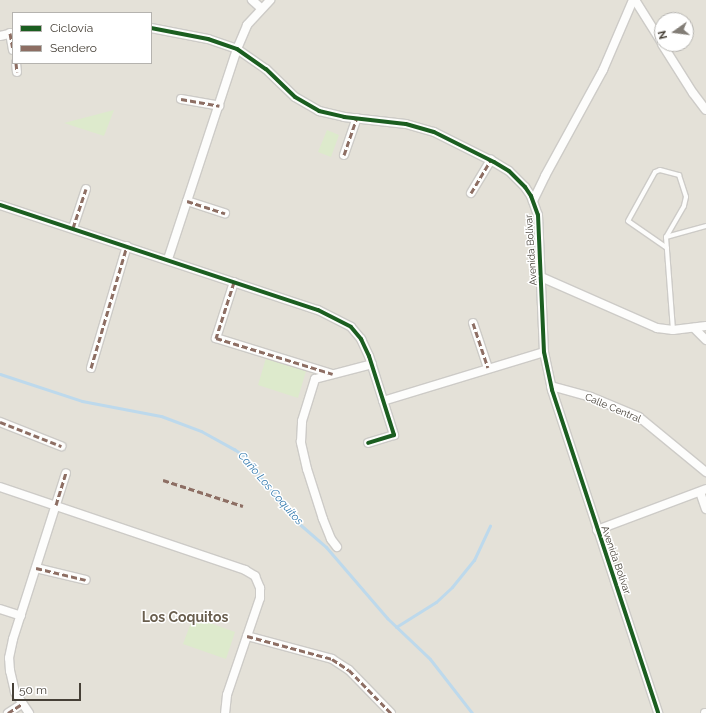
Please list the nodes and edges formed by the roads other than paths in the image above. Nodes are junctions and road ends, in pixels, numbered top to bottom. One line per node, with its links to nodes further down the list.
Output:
1 (252, 0): 4 (street)
2 (270, 0): 4 (street)
3 (634, 0): 6 (street); 22 (street)
4 (261, 8): 9 (street)
5 (152, 28): 9 (street, Avenida Bolívar)
6 (654, 31)
7 (11, 33): 8 (street)
8 (0, 36)
9 (236, 49): 14 (street); 16 (street, Avenida Bolívar)
10 (667, 52): 15 (street)
11 (16, 64): 12 (street)
12 (17, 72)
13 (181, 99): 14 (street)
14 (219, 106): 21 (street)
15 (706, 110)
16 (357, 118): 17 (street); 18 (street, Avenida Bolívar)
17 (344, 155)
18 (491, 160): 20 (street); 22 (street, Avenida Bolívar)
19 (86, 190): 26 (street)
20 (471, 193)
21 (187, 201): 24 (street); 30 (street)
22 (533, 201): 31 (street, Avenida Bolívar)
23 (0, 205): 26 (street)
24 (225, 213)
25 (706, 226): 27 (lane)
26 (72, 228): 28 (street)
27 (666, 237): 29 (lane); 29 (lane)
28 (127, 246): 30 (street); 40 (street)
29 (667, 248): 36 (lane)
30 (168, 259): 32 (street)
31 (541, 278): 36 (street); 38 (street, Avenida Bolívar)
32 (234, 282): 39 (street); 42 (street)
33 (473, 323): 41 (street)
34 (706, 326): 35 (street)
35 (694, 328): 36 (street); 37 (street)
36 (673, 330)
37 (706, 340)
38 (544, 352): 41 (street); 43 (street, Avenida Bolívar)
39 (372, 364): 42 (street); 44 (street)
40 (91, 368)
41 (488, 368): 44 (street)
42 (333, 374): 55 (street)
43 (551, 386): 48 (street, Calle Central); 54 (street, Avenida Bolívar)
44 (383, 401): 46 (street)
45 (0, 422): 47 (street)
46 (368, 443)
47 (60, 446)
48 (706, 472)
49 (66, 473): 52 (street)
50 (0, 487): 52 (street)
51 (703, 490): 53 (street); 54 (street)
52 (56, 505): 56 (street); 60 (street)
53 (706, 509)
54 (597, 530): 66 (street, Avenida Bolívar)
55 (337, 547)
56 (36, 568): 57 (street); 59 (street)
57 (86, 580)
58 (0, 609): 59 (street)
59 (21, 616): 61 (street)
60 (247, 636): 64 (street); 65 (street)
61 (22, 704): 62 (street); 63 (street)
62 (8, 713)
63 (29, 713)
64 (225, 713)
65 (391, 713)
66 (658, 713)

